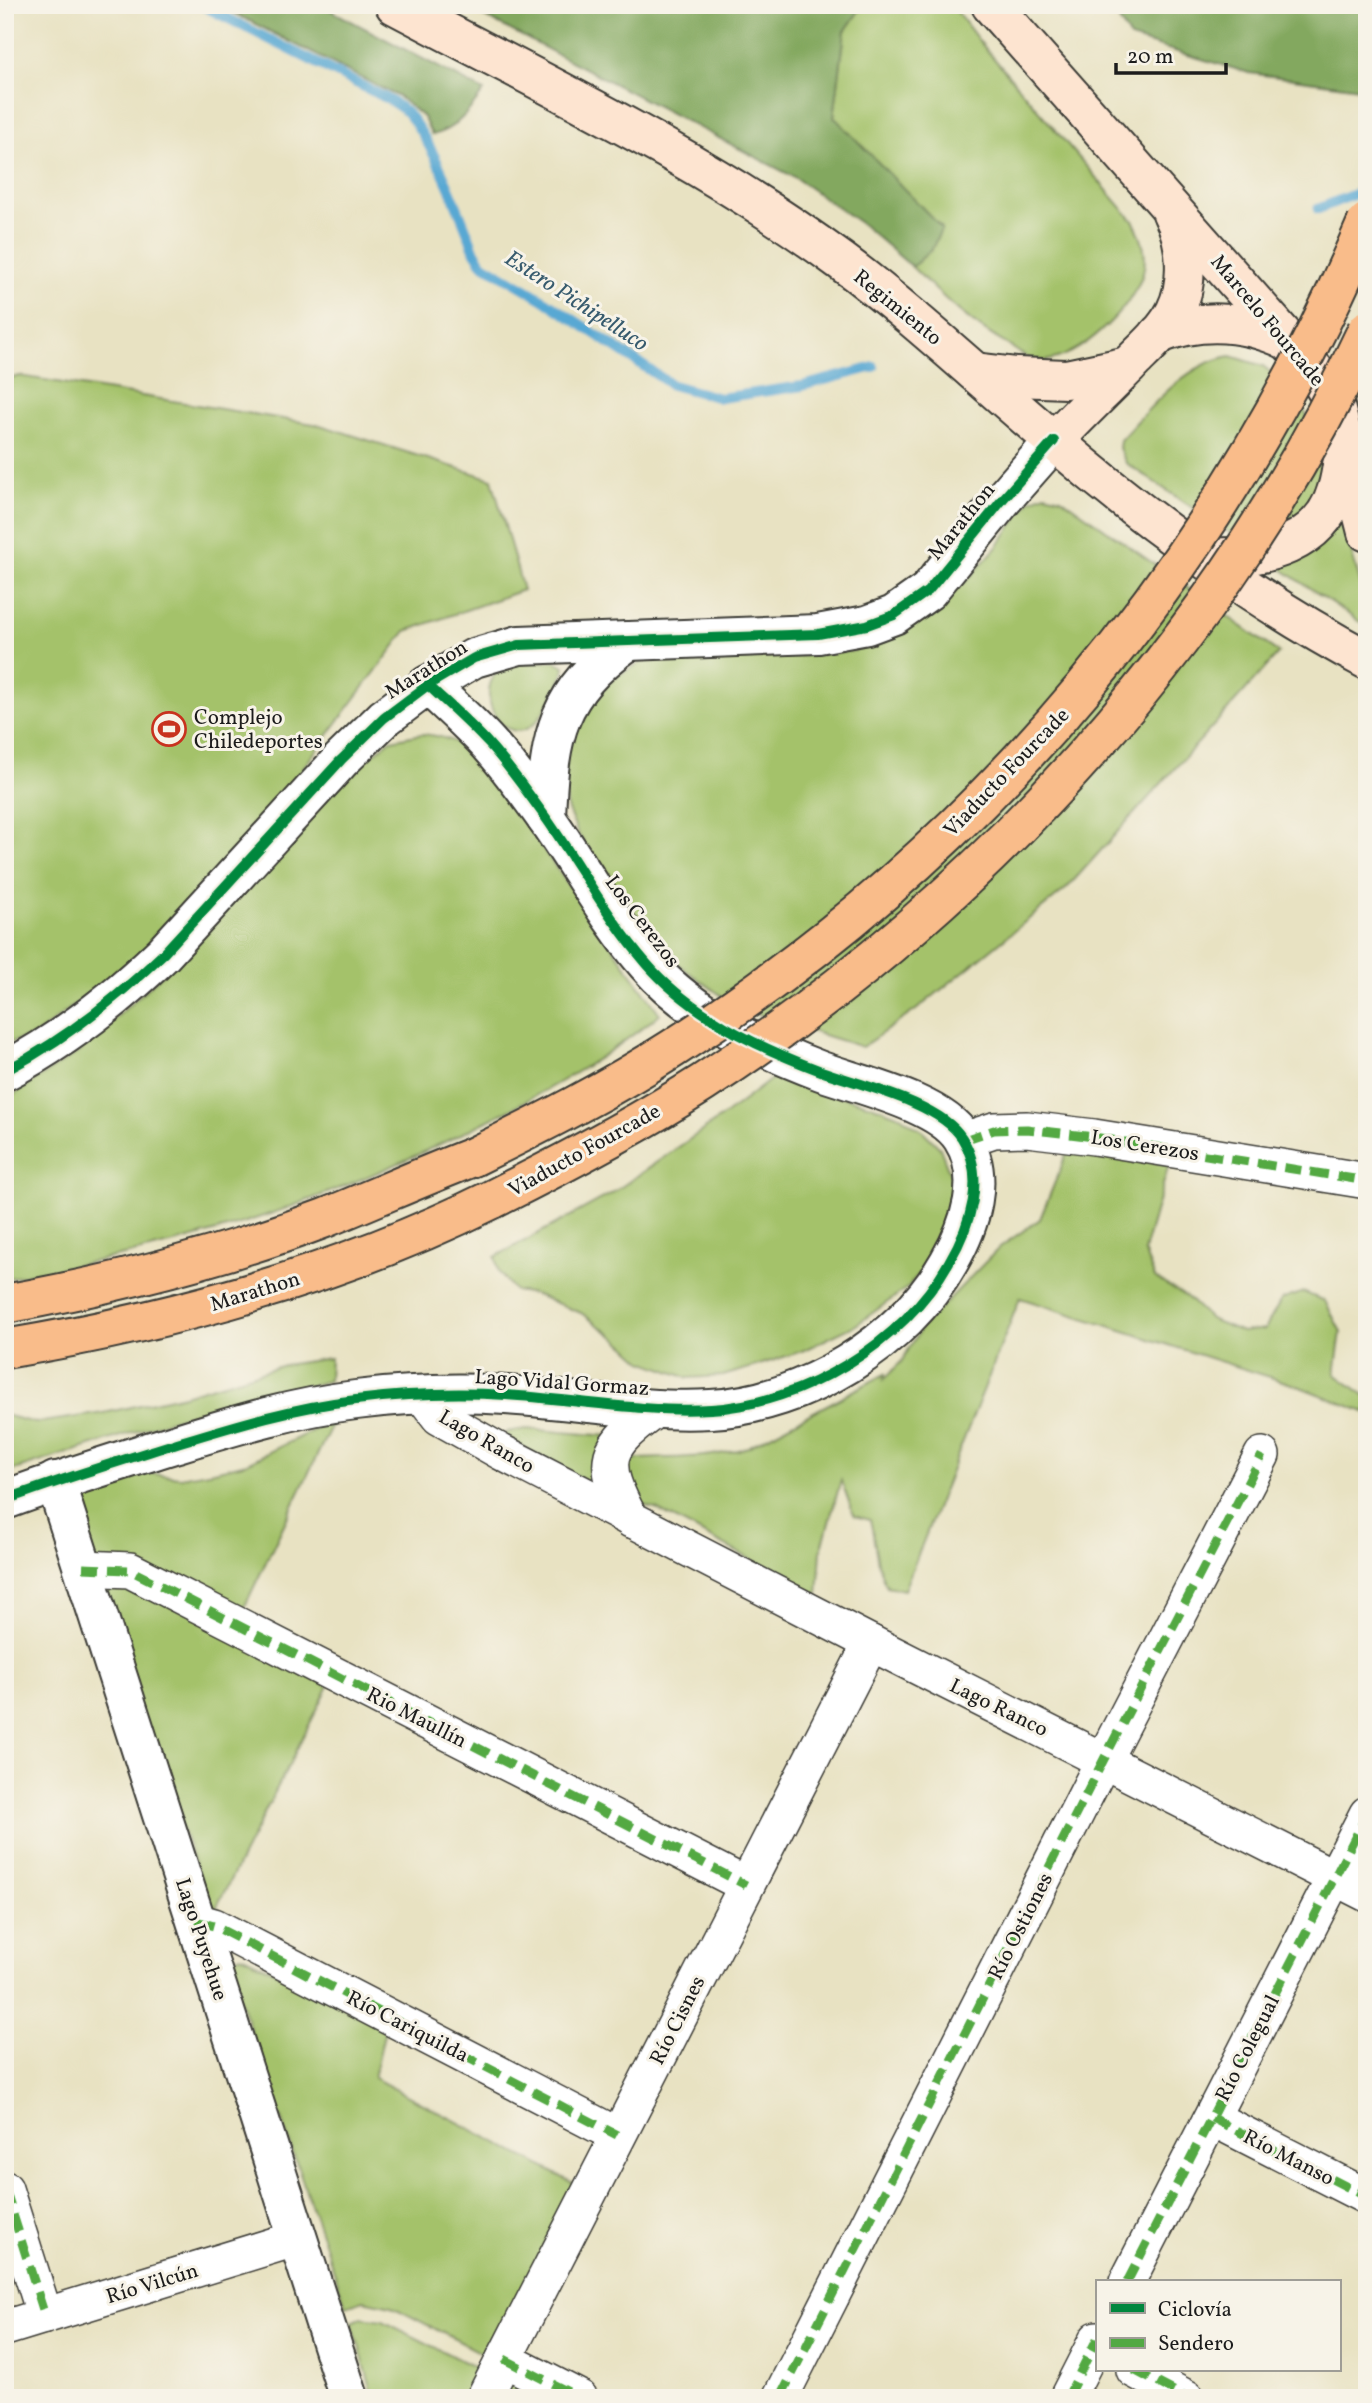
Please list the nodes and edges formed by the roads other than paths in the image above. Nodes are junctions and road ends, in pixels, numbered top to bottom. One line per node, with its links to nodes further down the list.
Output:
1 (395, 5): 9 (main road, Regimiento)
2 (992, 5): 3 (main road, Marcelo Fourcade)
3 (1166, 202): 6 (main road, Marcelo Fourcade); 7 (main road, Marcelo Fourcade)
4 (1367, 222): 22 (main road, Viaducto Fourcade, bridge)
5 (1367, 330): 21 (main road, Viaducto Fourcade, bridge)
6 (1159, 334): 7 (main road); 8 (main road, Marcelo Fourcade)
7 (1291, 342): 11 (main road, Marcelo Fourcade)
8 (1128, 366): 9 (main road); 10 (main road, Marcelo Fourcade)
9 (975, 372): 10 (main road, Regimiento)
10 (1054, 441): 13 (main road, Regimiento); 14 (street, Marathon)
11 (1345, 443): 12 (main road, Marcelo Fourcade); 13 (main road)
12 (1367, 532)
13 (1203, 556): 15 (main road, Regimiento)
14 (628, 641): 16 (street, Marathon); 17 (street)
15 (1367, 660)
16 (428, 685): 17 (street, Los Cerezos); 18 (street, Marathon)
17 (546, 818): 19 (street, Los Cerezos)
18 (5, 1071)
19 (964, 1140): 20 (street, Los Cerezos); 25 (street, Lago Vidal Gormaz)
20 (1367, 1181)
21 (493, 1199): 23 (main road, Marathon)
22 (5, 1304)
23 (5, 1349)
24 (422, 1395): 25 (street, Lago Vidal Gormaz); 27 (street, Lago Vidal Gormaz); 29 (street, Lago Ranco)
25 (658, 1408): 29 (street)
26 (1262, 1455): 32 (street, Río Ostiones)
27 (55, 1481): 28 (street, Lago Vidal Gormaz); 30 (street, Lago Puyehue)
28 (5, 1500)
29 (631, 1520): 31 (street, Lago Ranco)
30 (83, 1568): 35 (street, Rio Maullín); 37 (street, Lago Puyehue)
31 (871, 1643): 32 (street, Lago Ranco); 35 (street, Río Cisnes)
32 (1104, 1759): 34 (street, Lago Ranco); 52 (street, Río Ostiones)
33 (1367, 1814): 34 (street, Río Colegual)
34 (1334, 1877): 36 (street, Lago Ranco); 38 (street, Río Colegual)
35 (746, 1885): 39 (street, Río Cisnes)
36 (1367, 1894)
37 (196, 1922): 39 (street, Río Cariquilda); 42 (street, Lago Puyehue)
38 (1212, 2118): 41 (street, Río Manso); 43 (street, Río Colegual)
39 (617, 2135): 47 (street, Río Cisnes)
40 (5, 2189): 44 (street)
41 (1367, 2197)
42 (298, 2238): 44 (street, Río Vilcún); 49 (street, Lago Puyehue)
43 (1128, 2280)
44 (45, 2316): 45 (street, Río Vilcún)
45 (5, 2328)
46 (1096, 2346): 53 (street)
47 (503, 2359): 50 (street, Río Cisnes); 51 (street)
48 (1138, 2372): 54 (street)
49 (349, 2398)
50 (484, 2398)
51 (580, 2398)
52 (780, 2398)
53 (1067, 2398)
54 (1187, 2398)

